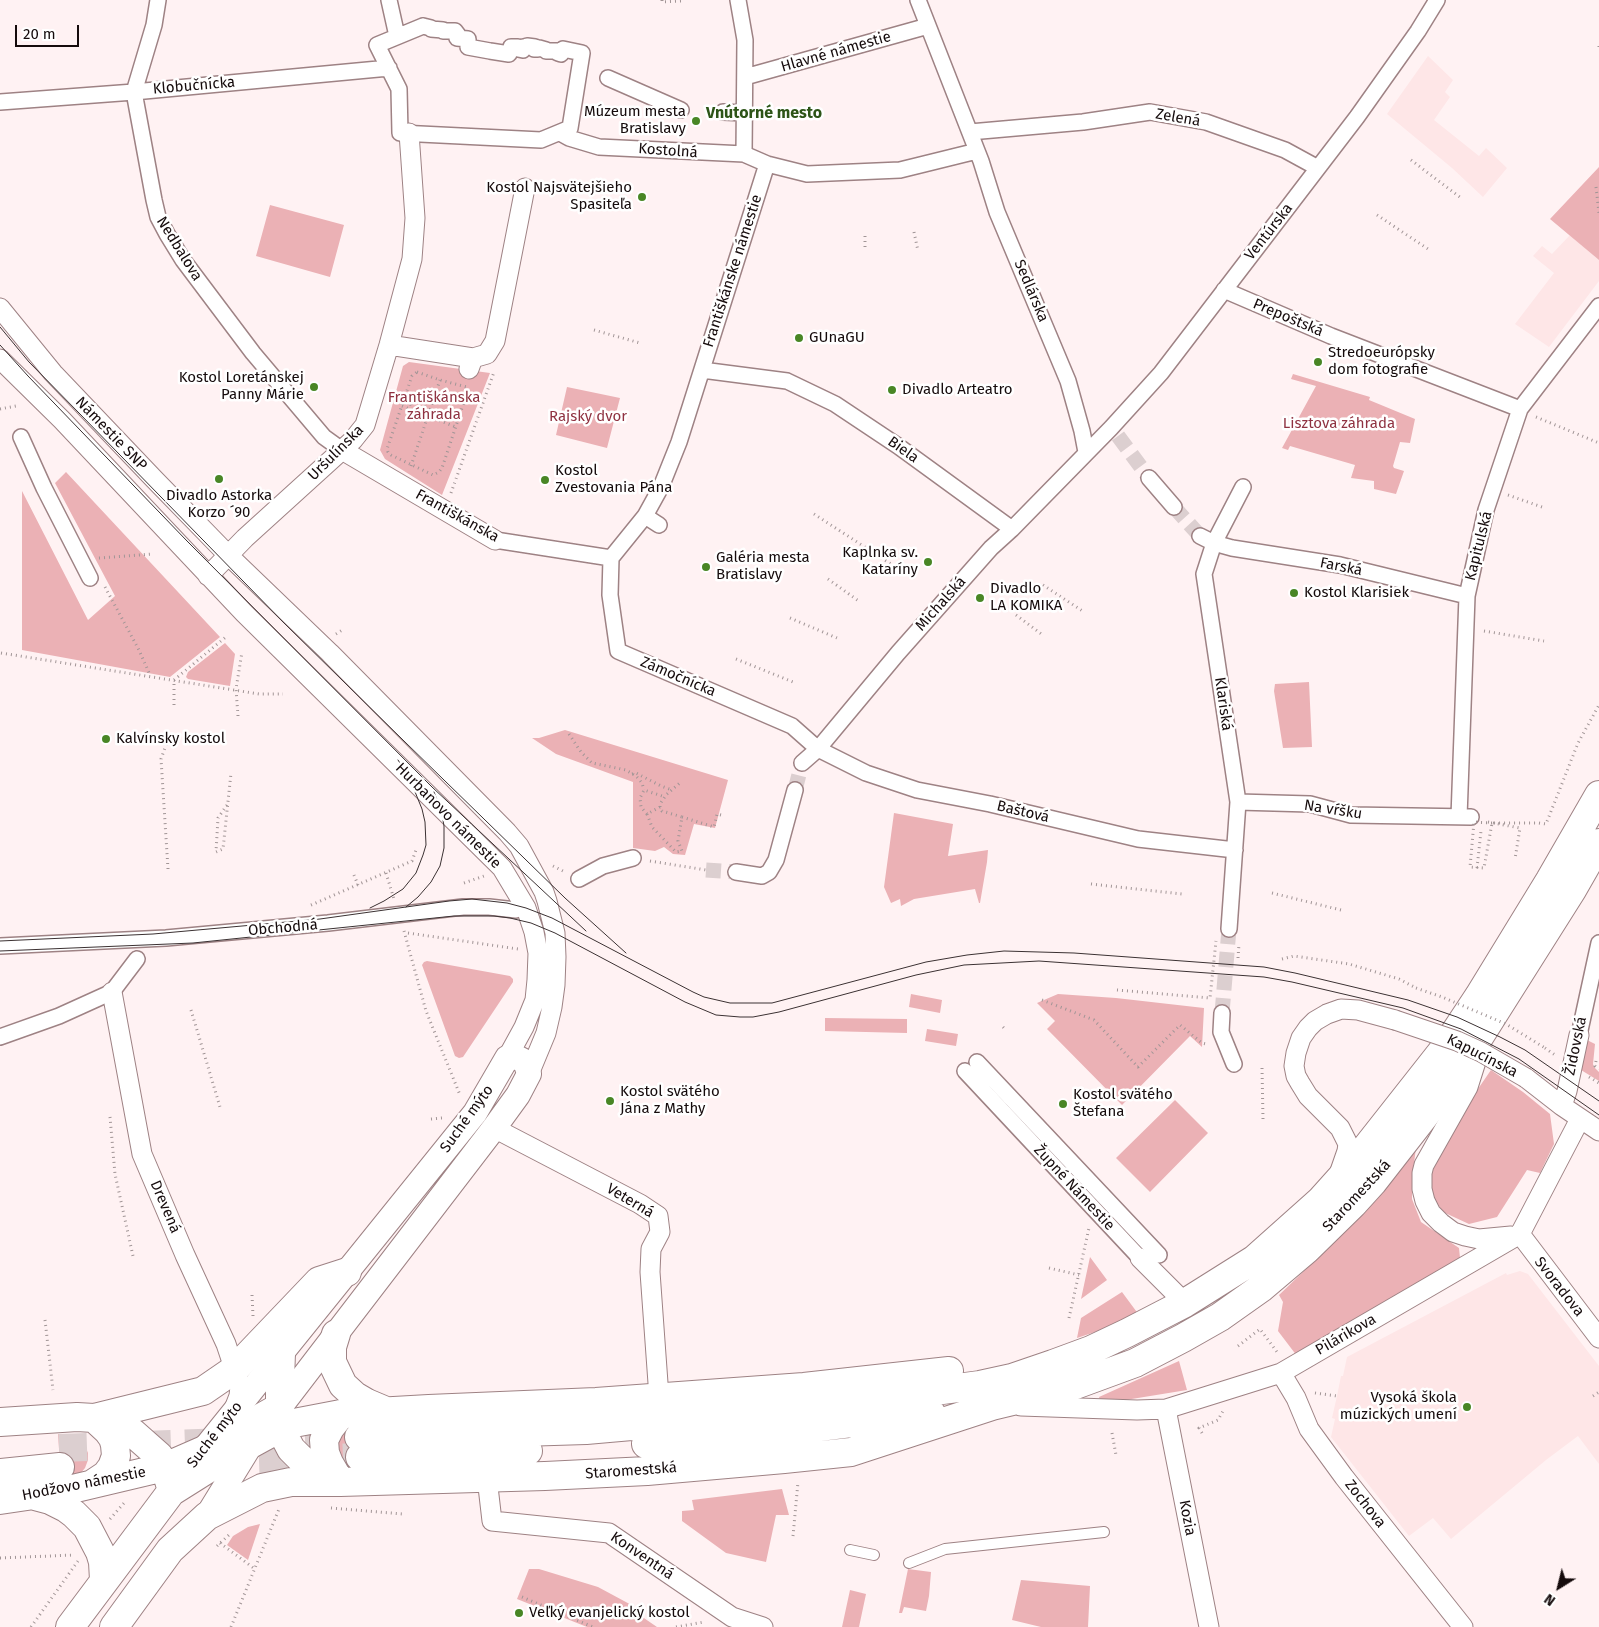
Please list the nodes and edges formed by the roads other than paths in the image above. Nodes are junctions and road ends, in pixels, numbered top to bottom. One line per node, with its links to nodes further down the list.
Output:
1 (158, 0): 11 (street, Nedbalova)
2 (389, 0): 7 (street)
3 (738, 0): 10 (street)
4 (918, 0): 6 (street)
5 (1437, 0): 22 (street, Ventúrska)
6 (928, 26): 10 (street, Hlavné námestie); 17 (street)
7 (397, 36): 8 (street); 16 (street)
8 (389, 68): 11 (street, Klobučnícka); 18 (street)
9 (608, 78): 13 (street)
10 (744, 78): 15 (street)
11 (134, 92): 12 (street, Klobučnícka); 33 (street, Nedbalova)
12 (0, 102)
13 (681, 110)
14 (724, 112): 15 (street)
15 (744, 113): 20 (street)
16 (560, 132): 18 (street); 20 (street, Kostolná)
17 (970, 132): 19 (street, Sedlárska); 22 (street, Zelená)
18 (409, 133): 27 (street, Uršulínska)
19 (977, 151): 21 (street); 34 (street, Sedlárska)
20 (744, 154): 21 (street)
21 (766, 168): 29 (street, Františkánske námestie)
22 (1318, 168): 24 (street, Ventúrska)
23 (525, 188): 27 (street)
24 (1224, 290): 31 (street, Prepoštská); 34 (street, Ventúrska)
25 (1599, 306): 31 (street, Kapitulská)
26 (0, 308): 43 (street, Námestie SNP)
27 (389, 345): 33 (street, Uršulínska)
28 (0, 359): 45 (street, Námestie SNP)
29 (702, 370): 30 (street, Františkánske námestie); 38 (street, Františkánske námestie)
30 (787, 381): 40 (street, Biela)
31 (1520, 409): 47 (street, Kapitulská)
32 (21, 437): 46 (street)
33 (342, 450): 41 (street, Františkánska); 43 (street, Uršulínska)
34 (1086, 452): 40 (street, Michalská)
35 (1149, 478): 37 (street)
36 (1243, 487): 42 (street, Klariská)
37 (1174, 507)
38 (644, 516): 39 (street); 44 (street, Františkánske námestie)
39 (659, 525)
40 (1012, 529): 50 (street, Michalská)
41 (495, 540): 44 (street, Františkánska)
42 (1207, 540): 47 (street, Farská); 54 (street, Klariská)
43 (228, 555): 45 (street); 49 (street, Námestie SNP)
44 (611, 558): 50 (street, Zámočnícka)
45 (208, 576): 48 (street, Námestie SNP)
46 (96, 580)
47 (1467, 596): 55 (street, Kapitulská)
48 (377, 746): 61 (street, Hurbanovo námestie)
49 (422, 747): 62 (street, Hurbanovo námestie)
50 (818, 749): 51 (street, Michalská); 57 (street, Baštová)
51 (802, 763)
52 (795, 790): 59 (street)
53 (1599, 795): 79 (main road, Staromestská)
54 (1238, 802): 55 (street, Na vŕšku); 57 (street, Klariská)
55 (1470, 818)
56 (1599, 843): 69 (main road, Staromestská)
57 (1235, 850): 63 (street, Klariská)
58 (632, 858): 60 (street)
59 (736, 872)
60 (579, 880)
61 (522, 911): 62 (street, Obchodná); 65 (street, Obchodná); 72 (street, Hurbanovo námestie)
62 (557, 926): 74 (street, Hurbanovo námestie)
63 (1229, 929)
64 (1599, 943): 70 (street, Židovská)
65 (0, 946)
66 (137, 959): 67 (street)
67 (112, 992): 71 (street); 90 (street, Drevená)
68 (1222, 1013): 73 (street)
69 (1488, 1025): 80 (street); 92 (main road, Staromestská)
70 (1579, 1035): 75 (street, Židovská)
71 (0, 1037)
72 (507, 1058): 74 (street); 83 (street, Suché mýto)
73 (1234, 1064)
74 (529, 1074): 77 (street, Suché mýto)
75 (1564, 1098): 76 (street); 79 (street, Kapucínska, bridge)
76 (1580, 1120): 78 (street); 80 (street)
77 (494, 1128): 85 (street, Suché mýto); 91 (street, Veterná)
78 (1599, 1131)
79 (1335, 1185): 84 (main road, Staromestská)
80 (1520, 1234): 86 (street, Svoradova); 88 (street, Pilárikova)
81 (1159, 1255): 82 (street, Župné Námestie)
82 (1140, 1258): 84 (street, Župné Námestie)
83 (346, 1272): 87 (street, Suché mýto); 90 (main road)
84 (1185, 1303): 89 (main road, Staromestská)
85 (336, 1334): 94 (main road); 97 (street, Suché mýto)
86 (1599, 1338)
87 (281, 1353): 95 (street, Suché mýto); 97 (main road)
88 (1281, 1364): 93 (street, Pilárikova); 122 (street, Zochova)
89 (1042, 1367): 91 (main road, Staromestská); 92 (main road, Staromestská)
90 (235, 1369): 95 (street, Drevená); 98 (main road)
91 (660, 1397): 94 (main road, Staromestská)
92 (992, 1406): 93 (street, Pilárikova); 104 (main road, Staromestská)
93 (1166, 1409): 121 (street, Kozia)
94 (388, 1411): 96 (main road, Staromestská)
95 (233, 1412): 101 (street, Suché mýto)
96 (341, 1414): 97 (main road, Suché mýto); 106 (main road)
97 (280, 1417): 100 (main road, Suché mýto); 101 (main road); 106 (main road)
98 (94, 1418): 99 (main road, Hodžovo námestie); 105 (main road, Hodžovo námestie); 107 (main road)
99 (0, 1422)
100 (252, 1443): 105 (main road, Suché mýto); 110 (street, Suché mýto)
101 (204, 1450): 105 (main road)
102 (0, 1454): 103 (main road, Hodžovo námestie)
103 (0, 1473)
104 (487, 1478): 106 (main road, Staromestská); 117 (street, Konventná)
105 (168, 1480): 107 (main road, Hodžovo námestie); 112 (main road); 116 (main road)
106 (340, 1482): 110 (main road, Staromestská)
107 (94, 1484): 108 (main road, Hodžovo námestie)
108 (34, 1495): 109 (main road, Hodžovo námestie); 116 (main road)
109 (0, 1500)
110 (206, 1516): 112 (main road)
111 (1104, 1532): 115 (lane)
112 (170, 1550): 119 (main road)
113 (850, 1550): 114 (lane)
114 (874, 1555)
115 (909, 1563)
116 (104, 1580): 118 (main road)
117 (730, 1622): 120 (street, Konventná)
118 (70, 1627)
119 (114, 1627)
120 (763, 1627)
121 (1209, 1627)
122 (1463, 1627)

